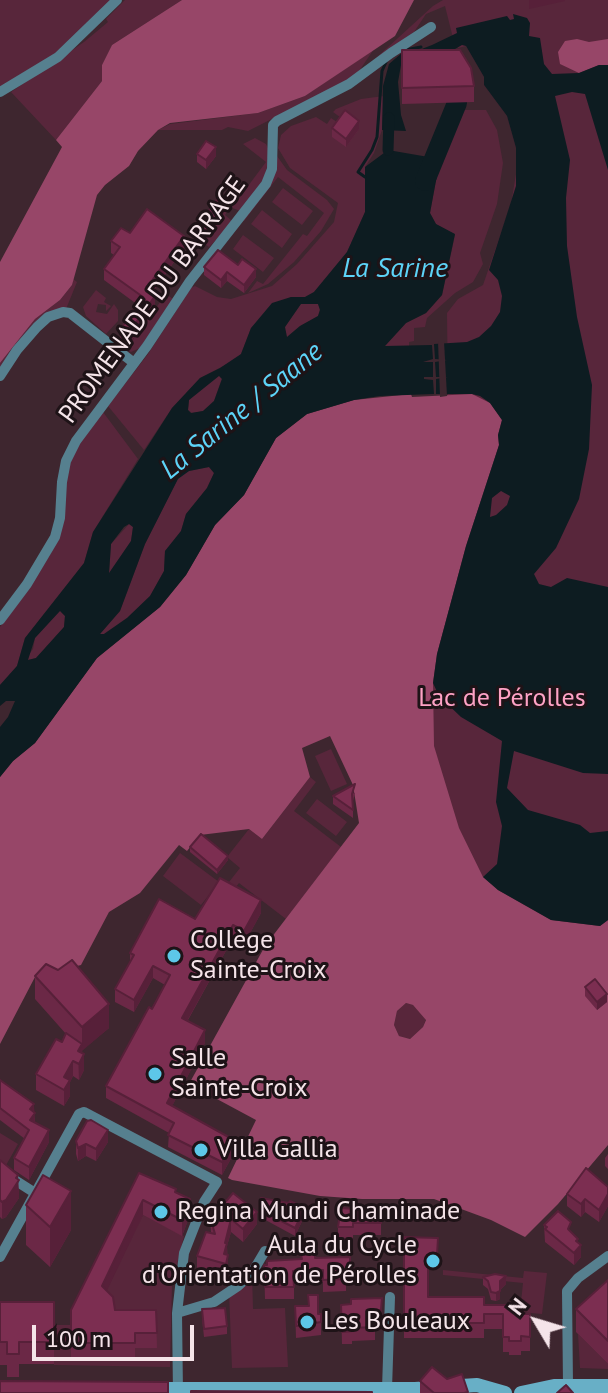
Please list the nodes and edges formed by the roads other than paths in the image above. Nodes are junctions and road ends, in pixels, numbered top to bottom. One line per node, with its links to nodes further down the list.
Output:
1 (117, 0): 3 (street)
2 (431, 27): 4 (street, PROMENADE DU BARRAGE)
3 (0, 92)
4 (134, 363): 5 (street); 6 (street, PROMENADE DU BARRAGE)
5 (0, 376)
6 (0, 620)
7 (5, 1174): 8 (street)
8 (35, 1193): 11 (street); 13 (street)
9 (265, 1251): 13 (street)
10 (608, 1256): 14 (street)
11 (0, 1257)
12 (390, 1297): 17 (street)
13 (177, 1313): 19 (street)
14 (568, 1385): 15 (main road); 22 (main road); 23 (main road)
15 (608, 1386)
16 (131, 1389): 19 (main road)
17 (387, 1389): 18 (main road); 19 (main road)
18 (415, 1389): 20 (main road); 21 (main road)
19 (178, 1391)
20 (441, 1393)
21 (505, 1393)
22 (521, 1393)
23 (548, 1393)

